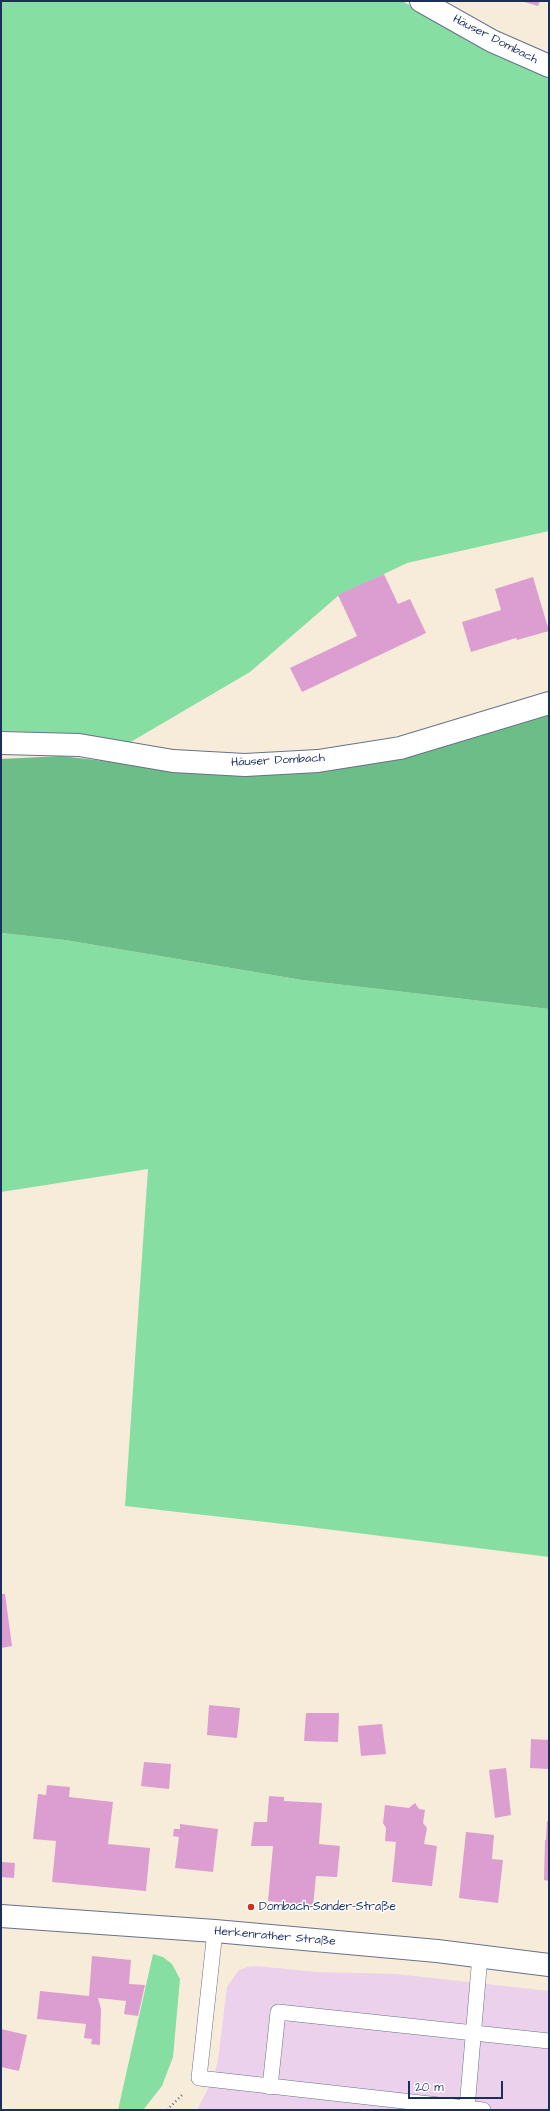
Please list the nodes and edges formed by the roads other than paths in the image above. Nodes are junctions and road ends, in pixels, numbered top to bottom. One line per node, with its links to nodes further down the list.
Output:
1 (421, 1): 2 (street, Häuser Dombach)
2 (549, 66)
3 (549, 703): 4 (street, Häuser Dombach)
4 (1, 743)
5 (1, 1916): 6 (street, Herkenrather Straße)
6 (215, 1931): 7 (street, Herkenrather Straße); 11 (lane)
7 (480, 1956): 8 (street, Herkenrather Straße); 9 (lane)
8 (549, 1965)
9 (473, 2033): 10 (lane); 11 (lane); 12 (lane)
10 (549, 2041)
11 (270, 2087): 12 (lane)
12 (467, 2108): 13 (lane)
13 (483, 2110)

